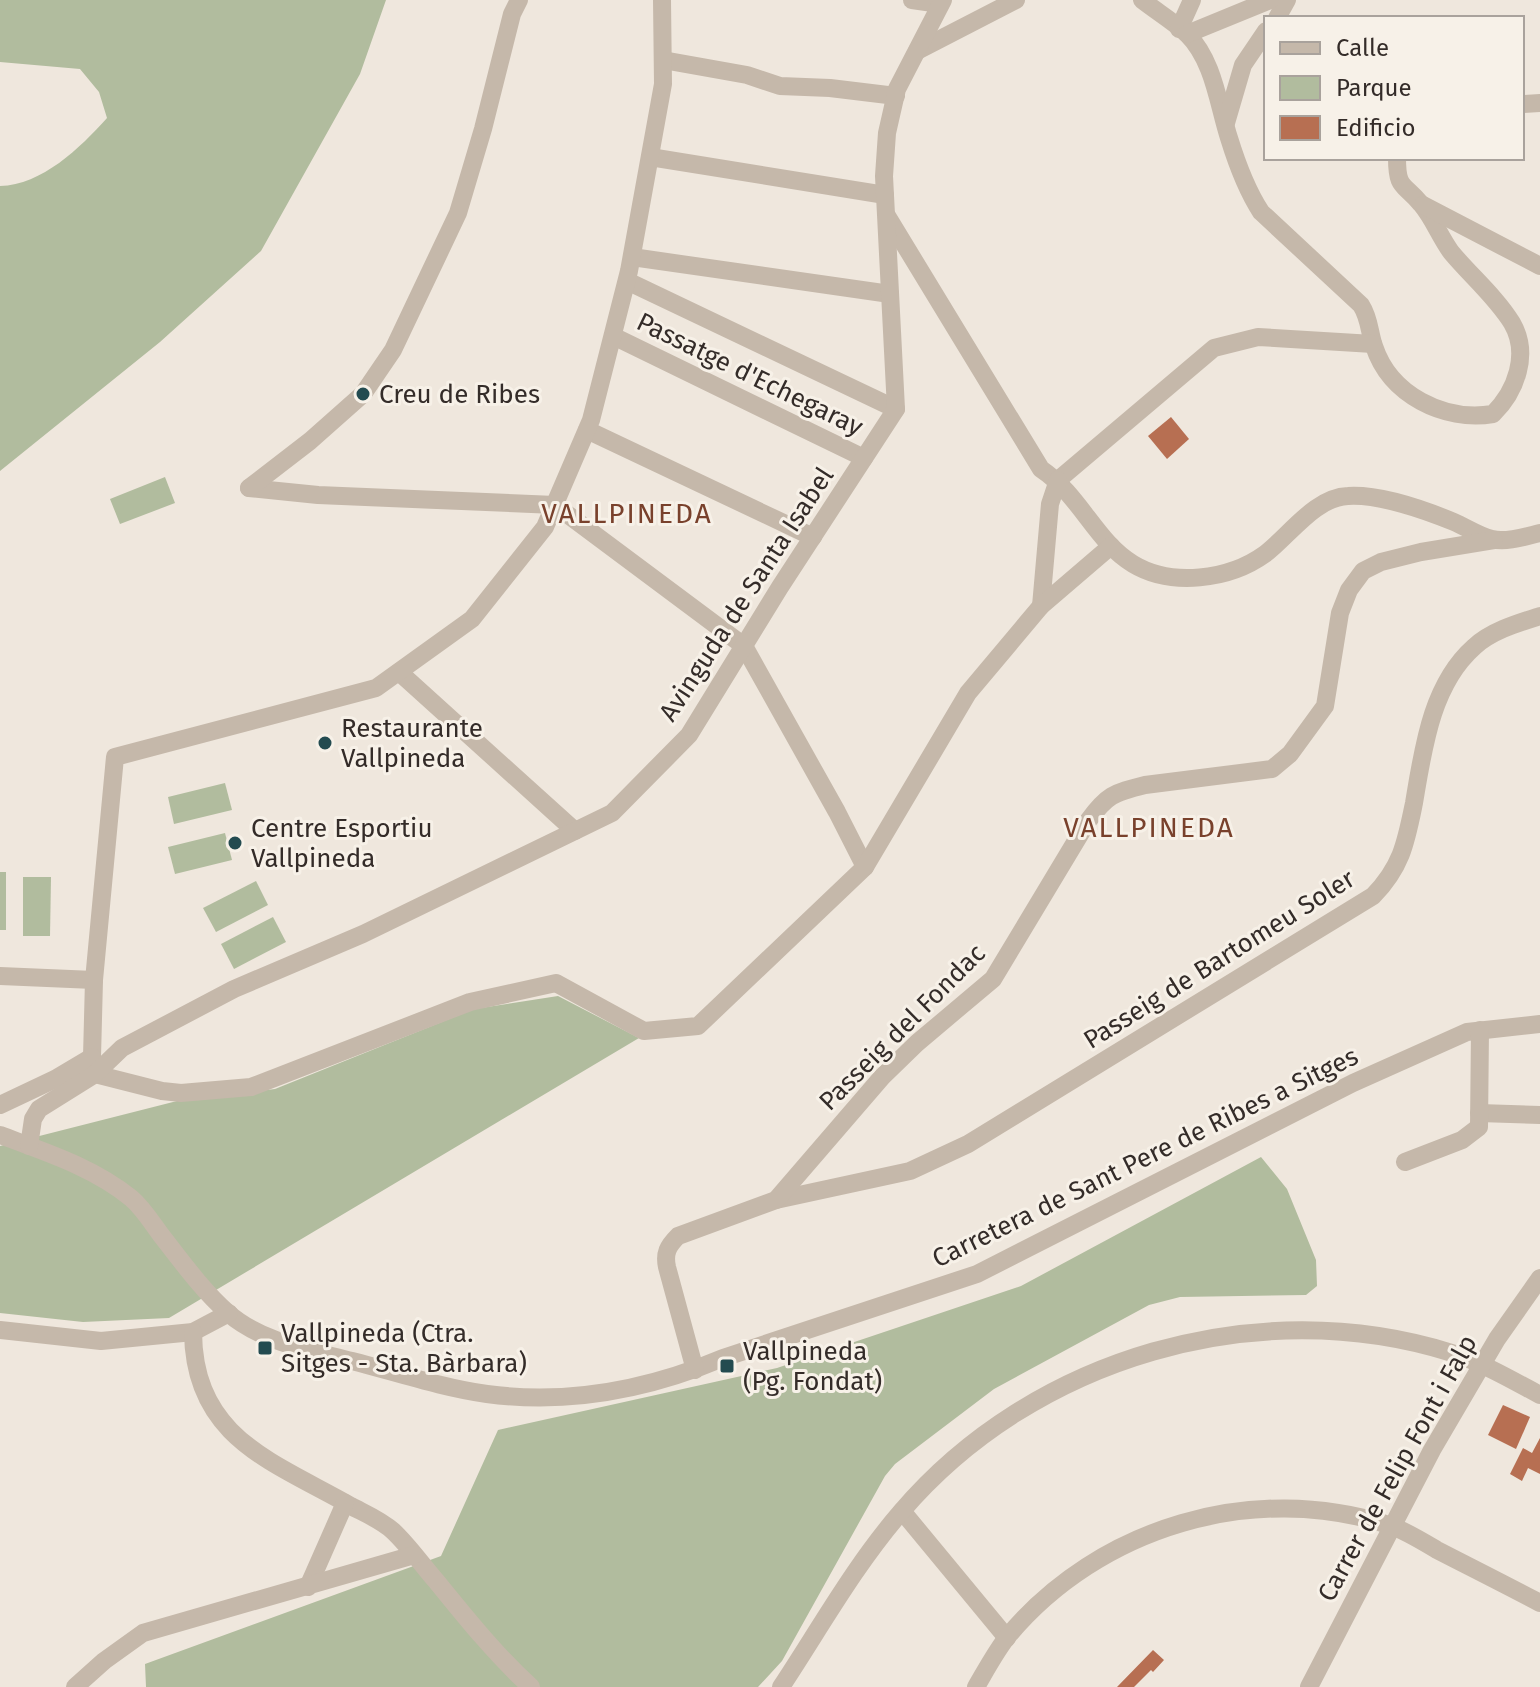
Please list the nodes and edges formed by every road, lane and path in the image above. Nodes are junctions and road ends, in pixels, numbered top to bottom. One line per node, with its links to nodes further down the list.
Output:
1 (519, 0): 29 (street)
2 (662, 0): 12 (street)
3 (912, 0): 8 (street)
4 (1016, 0): 11 (street)
5 (1142, 0): 9 (street)
6 (1192, 0): 9 (street)
7 (1270, 0): 9 (street)
8 (942, 2): 11 (street)
9 (1183, 31): 14 (street)
10 (1264, 34): 14 (street)
11 (917, 51): 13 (street)
12 (663, 60): 13 (street); 15 (street)
13 (896, 96): 17 (street)
14 (1225, 126): 24 (street)
15 (650, 157): 17 (street); 19 (street)
16 (1397, 160): 18 (street)
17 (885, 204): 22 (street); 28 (street)
18 (1421, 204): 20 (street); 24 (street)
19 (632, 257): 21 (street); 22 (street)
20 (1540, 266)
21 (627, 281): 23 (street); 25 (street)
22 (890, 294): 25 (street)
23 (613, 336): 26 (street); 27 (street, Passatge d'Echegaray)
24 (1373, 344): 28 (street)
25 (896, 409): 27 (street, Avinguda de Santa Isabel)
26 (587, 430): 29 (street); 31 (street)
27 (864, 458): 31 (street, Avinguda de Santa Isabel)
28 (1058, 480): 33 (street); 34 (street)
29 (555, 505): 36 (street); 37 (street)
30 (1540, 533): 32 (street, Passeig del Fondac)
31 (813, 537): 36 (street, Avinguda de Santa Isabel)
32 (1494, 540): 33 (street); 51 (street, Passeig del Fondac)
33 (1111, 546): 34 (street)
34 (1041, 606): 39 (street)
35 (1540, 616): 51 (street, Passeig de Bartomeu Soler)
36 (744, 646): 38 (street, Avinguda de Santa Isabel); 39 (street)
37 (399, 672): 38 (street); 41 (street)
38 (575, 831): 44 (street, Avinguda de Santa Isabel)
39 (865, 867): 44 (street)
40 (0, 976): 41 (street)
41 (94, 980): 44 (street)
42 (1540, 1024): 43 (street, Carretera de Sant Pere de Ribes a Sitges)
43 (1480, 1030): 46 (street); 57 (street, Carretera de Sant Pere de Ribes a Sitges)
44 (93, 1066): 45 (street); 49 (street, Avinguda de Santa Isabel)
45 (0, 1105)
46 (1479, 1113): 47 (street); 50 (street)
47 (1540, 1115)
48 (0, 1135): 49 (street, Carretera de Sant Pere de Ribes a Sitges)
49 (29, 1146): 53 (street, Carretera de Sant Pere de Ribes a Sitges)
50 (1405, 1162)
51 (776, 1200): 57 (street, Passeig del Fondac)
52 (1540, 1278): 56 (street, Carrer de Felip Font i Falp)
53 (229, 1313): 55 (street); 57 (street, Carretera de Sant Pere de Ribes a Sitges)
54 (0, 1330): 55 (street)
55 (193, 1332): 59 (street)
56 (1481, 1365): 58 (street); 60 (street); 61 (street, Carrer de Felip Font i Falp)
57 (695, 1370)
58 (1540, 1395)
59 (345, 1503): 62 (street); 63 (street)
60 (902, 1511): 65 (street); 70 (street)
61 (1393, 1526): 64 (street); 65 (street); 67 (street, Carrer de Felip Font i Falp)
62 (414, 1555): 63 (street); 69 (street)
63 (308, 1587): 66 (street)
64 (1540, 1603)
65 (1007, 1638): 71 (street)
66 (94, 1681): 68 (street)
67 (1310, 1686)
68 (75, 1687)
69 (531, 1687)
70 (781, 1687)
71 (976, 1687)

